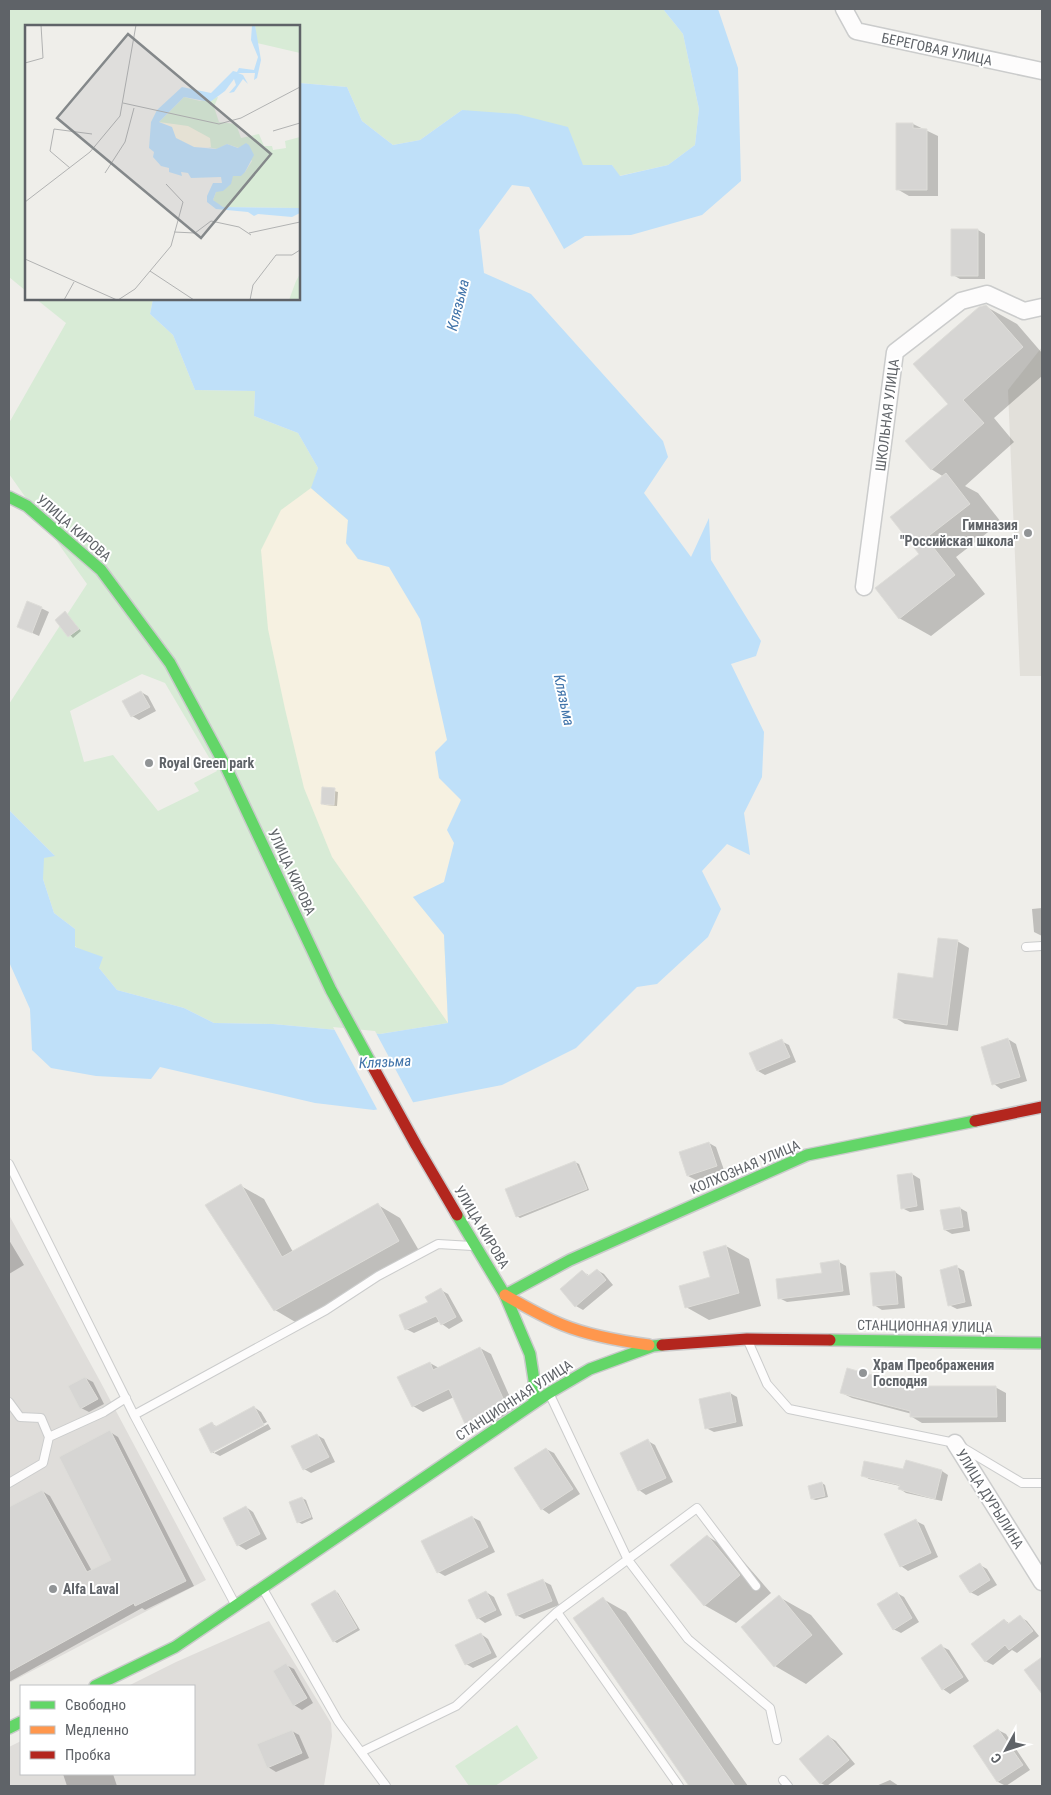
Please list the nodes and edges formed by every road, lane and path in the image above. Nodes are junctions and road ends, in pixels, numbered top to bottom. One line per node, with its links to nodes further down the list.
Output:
1 (844, 9): 2 (street, БЕРЕГОВАЯ УЛИЦА)
2 (1042, 72)
3 (1042, 307): 5 (street, ШКОЛЬНАЯ УЛИЦА)
4 (9, 497): 10 (street, УЛИЦА КИРОВА)
5 (864, 587)
6 (1042, 946): 7 (lane)
7 (1026, 947)
8 (1042, 1107): 11 (street, КОЛХОЗНАЯ УЛИЦА)
9 (9, 1164): 16 (lane)
10 (476, 1246): 11 (street, УЛИЦА КИРОВА); 19 (lane)
11 (505, 1295): 14 (street); 18 (street, УЛИЦА КИРОВА)
12 (747, 1339): 13 (street, СТАНЦИОННАЯ УЛИЦА); 14 (street, СТАНЦИОННАЯ УЛИЦА); 21 (lane)
13 (1042, 1343)
14 (653, 1346): 15 (street, СТАНЦИОННАЯ УЛИЦА)
15 (549, 1393): 18 (street, СТАНЦИОННАЯ УЛИЦА); 24 (lane)
16 (126, 1398): 19 (lane); 20 (lane)
17 (9, 1402): 20 (lane)
18 (534, 1403): 27 (street, СТАНЦИОННАЯ УЛИЦА)
19 (134, 1415): 28 (lane)
20 (49, 1438): 22 (lane)
21 (955, 1443): 23 (lane); 25 (street, УЛИЦА ДУРЫЛИНА)
22 (9, 1483)
23 (1042, 1483)
24 (628, 1560): 26 (lane); 29 (lane); 31 (lane)
25 (1042, 1582)
26 (756, 1586)
27 (262, 1587): 28 (street, СТАНЦИОННАЯ УЛИЦА); 32 (lane)
28 (236, 1606): 30 (street, СТАНЦИОННАЯ УЛИЦА)
29 (557, 1612): 32 (lane); 34 (lane)
30 (97, 1685)
31 (777, 1740)
32 (361, 1752): 33 (lane)
33 (386, 1786)
34 (679, 1786)

